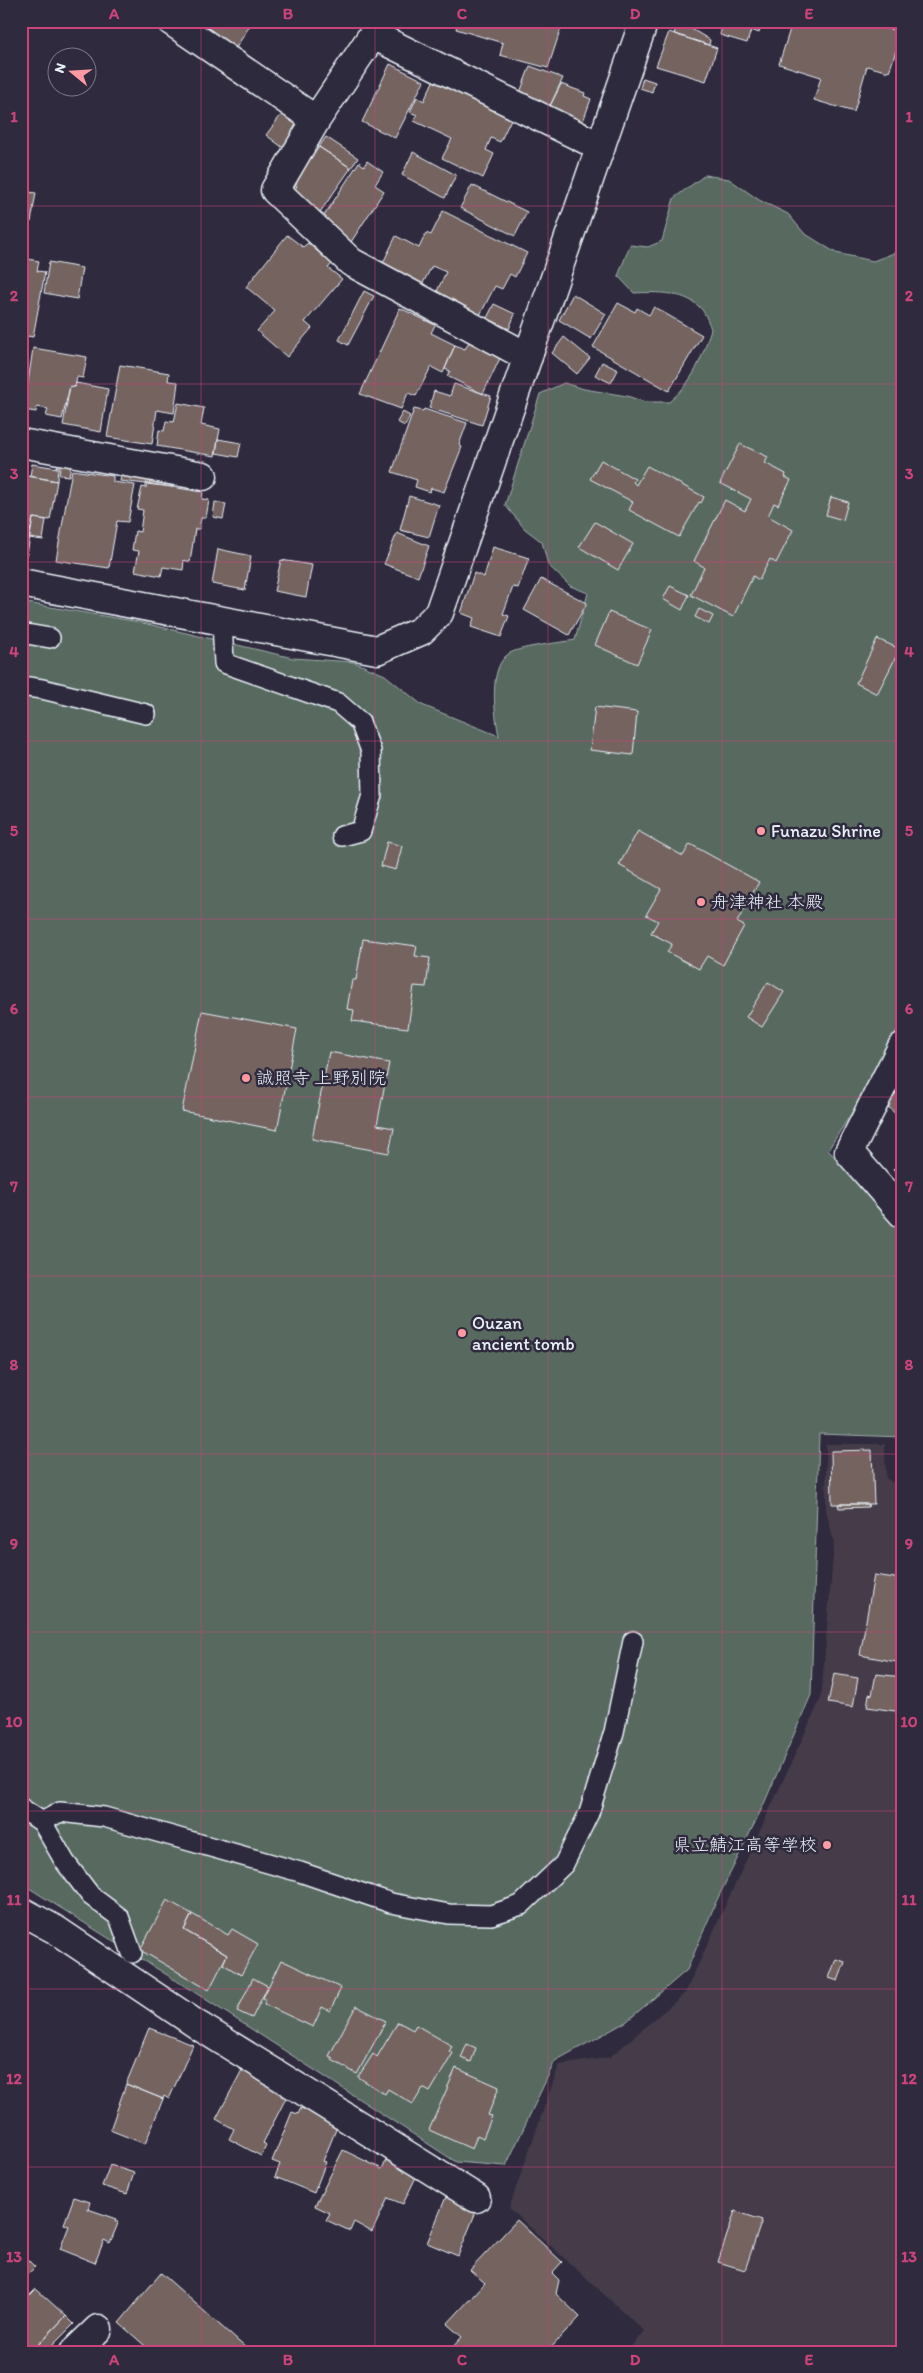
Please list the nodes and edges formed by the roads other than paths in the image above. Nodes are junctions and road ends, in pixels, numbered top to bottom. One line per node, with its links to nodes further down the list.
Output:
1 (171, 21): 4 (street)
2 (644, 21): 5 (street)
3 (378, 28): 4 (street); 5 (street)
4 (316, 120): 6 (street)
5 (601, 147): 6 (street)
6 (528, 357): 10 (street)
7 (21, 443): 8 (street)
8 (203, 476)
9 (21, 583): 10 (street)
10 (222, 620): 15 (lane)
11 (21, 633): 12 (lane)
12 (50, 638)
13 (21, 686): 14 (lane)
14 (146, 714)
15 (342, 836)
16 (902, 1047): 17 (street)
17 (902, 1214)
18 (633, 1641): 20 (lane)
19 (21, 1808): 20 (lane)
20 (42, 1822): 22 (lane)
21 (21, 1911): 23 (street)
22 (132, 1953)
23 (476, 2198)
24 (98, 2329): 25 (street)
25 (74, 2352)

